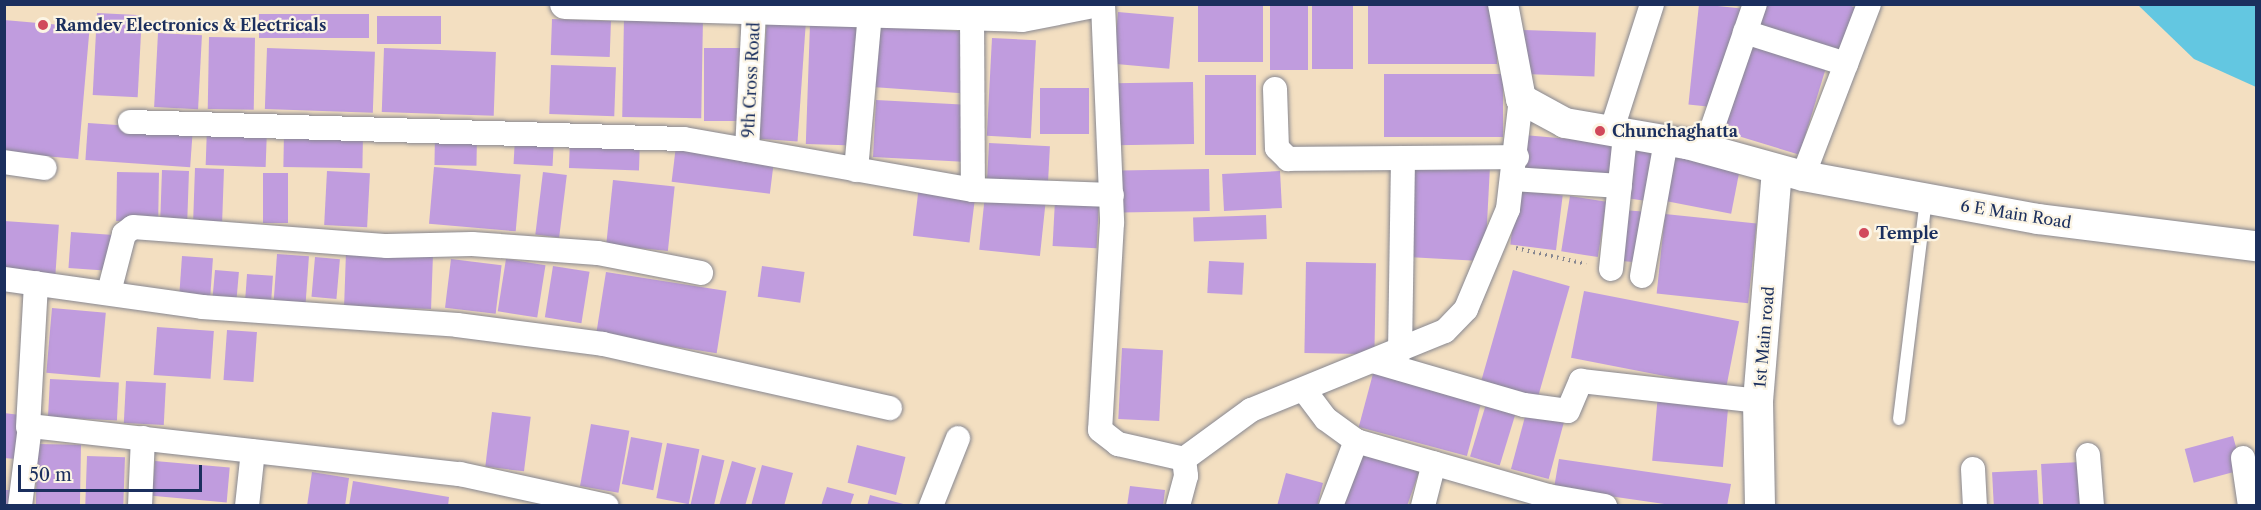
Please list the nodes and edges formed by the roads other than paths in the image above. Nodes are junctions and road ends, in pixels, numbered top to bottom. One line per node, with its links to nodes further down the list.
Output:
1 (565, 4): 8 (street)
2 (1088, 4): 10 (street)
3 (1103, 4): 28 (street)
4 (1503, 4): 14 (street)
5 (1652, 4): 16 (street)
6 (1755, 4): 11 (street)
7 (1869, 4): 12 (street)
8 (754, 10): 9 (street); 19 (street, 9th Cross Road)
9 (870, 14): 10 (street); 24 (street)
10 (972, 14): 27 (street)
11 (1745, 33): 12 (street); 18 (street)
12 (1846, 64): 25 (street)
13 (1275, 89): 20 (street)
14 (1521, 99): 16 (street, 6 E Main Road); 23 (street)
15 (130, 122): 19 (street)
16 (1618, 134): 17 (street, 6 E Main Road); 26 (street)
17 (1666, 141): 18 (street, 6 E Main Road); 33 (street)
18 (1705, 149): 25 (street, 6 E Main Road)
19 (747, 150): 24 (street)
20 (1403, 158): 23 (street); 37 (street)
21 (4, 162): 22 (street)
22 (45, 168)
23 (1515, 168): 26 (street); 37 (street)
24 (856, 170): 27 (street)
25 (1790, 173): 29 (street, 6 E Main Road); 40 (street, 1st Main road)
26 (1620, 186): 31 (street)
27 (973, 190): 28 (street)
28 (1112, 195): 50 (street)
29 (1926, 199): 30 (street, 6 E Main Road); 42 (lane)
30 (2256, 246)
31 (1611, 269)
32 (701, 273): 36 (street)
33 (1642, 276)
34 (4, 279): 35 (street)
35 (36, 283): 36 (street); 43 (street)
36 (109, 292): 41 (street)
37 (1400, 351): 38 (street)
38 (1376, 362): 39 (street); 40 (street)
39 (1304, 390): 46 (street); 50 (street)
40 (1758, 401): 64 (street, 1st Main road)
41 (890, 408)
42 (1899, 419)
43 (28, 427): 44 (street); 53 (street)
44 (143, 438): 47 (street); 56 (street)
45 (958, 438): 59 (street)
46 (1356, 441): 51 (street); 61 (street)
47 (253, 451): 57 (street); 58 (street)
48 (2088, 455): 66 (street)
49 (2243, 458): 67 (street)
50 (1184, 459): 60 (street)
51 (1434, 463): 54 (street); 62 (street)
52 (1972, 470): 65 (street)
53 (13, 472): 55 (street)
54 (1522, 497): 63 (street)
55 (20, 506)
56 (140, 506)
57 (247, 506)
58 (607, 506)
59 (931, 506)
60 (1178, 506)
61 (1331, 506)
62 (1423, 506)
63 (1605, 506)
64 (1760, 506)
65 (1975, 506)
66 (2092, 506)
67 (2250, 506)

